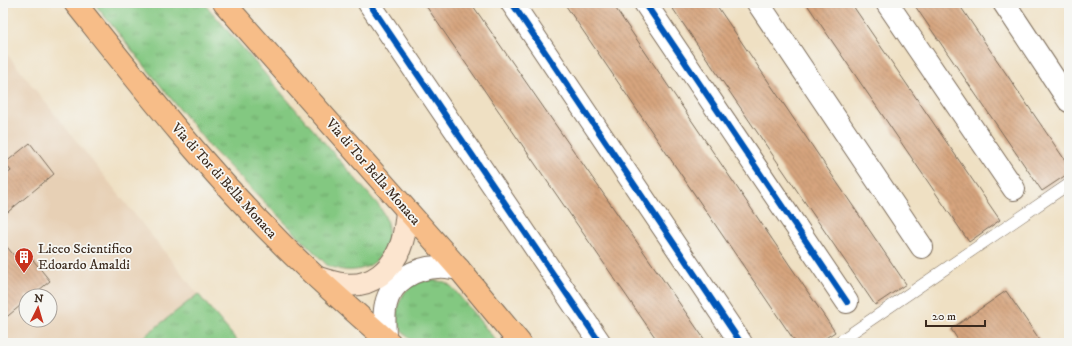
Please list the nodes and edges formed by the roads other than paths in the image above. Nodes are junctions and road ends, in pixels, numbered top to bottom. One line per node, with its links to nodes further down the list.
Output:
1 (75, 3): 15 (main road, Via di Tor di Bella Monaca)
2 (224, 3): 12 (main road, Via di Tor Bella Monaca)
3 (369, 3): 19 (street)
4 (512, 3): 20 (street)
5 (645, 3): 16 (street)
6 (758, 3): 13 (street)
7 (887, 3): 11 (street)
8 (1004, 3): 9 (street)
9 (1069, 101)
10 (1069, 184): 21 (lane)
11 (1014, 189)
12 (407, 211): 14 (main road, Via di Tor Bella Monaca); 15 (main road)
13 (922, 247)
14 (459, 269): 17 (street); 18 (main road, Via di Tor Bella Monaca)
15 (318, 278): 17 (main road, Via di Tor di Bella Monaca)
16 (848, 302)
17 (387, 341)
18 (520, 343)
19 (600, 343)
20 (741, 343)
21 (837, 343)

